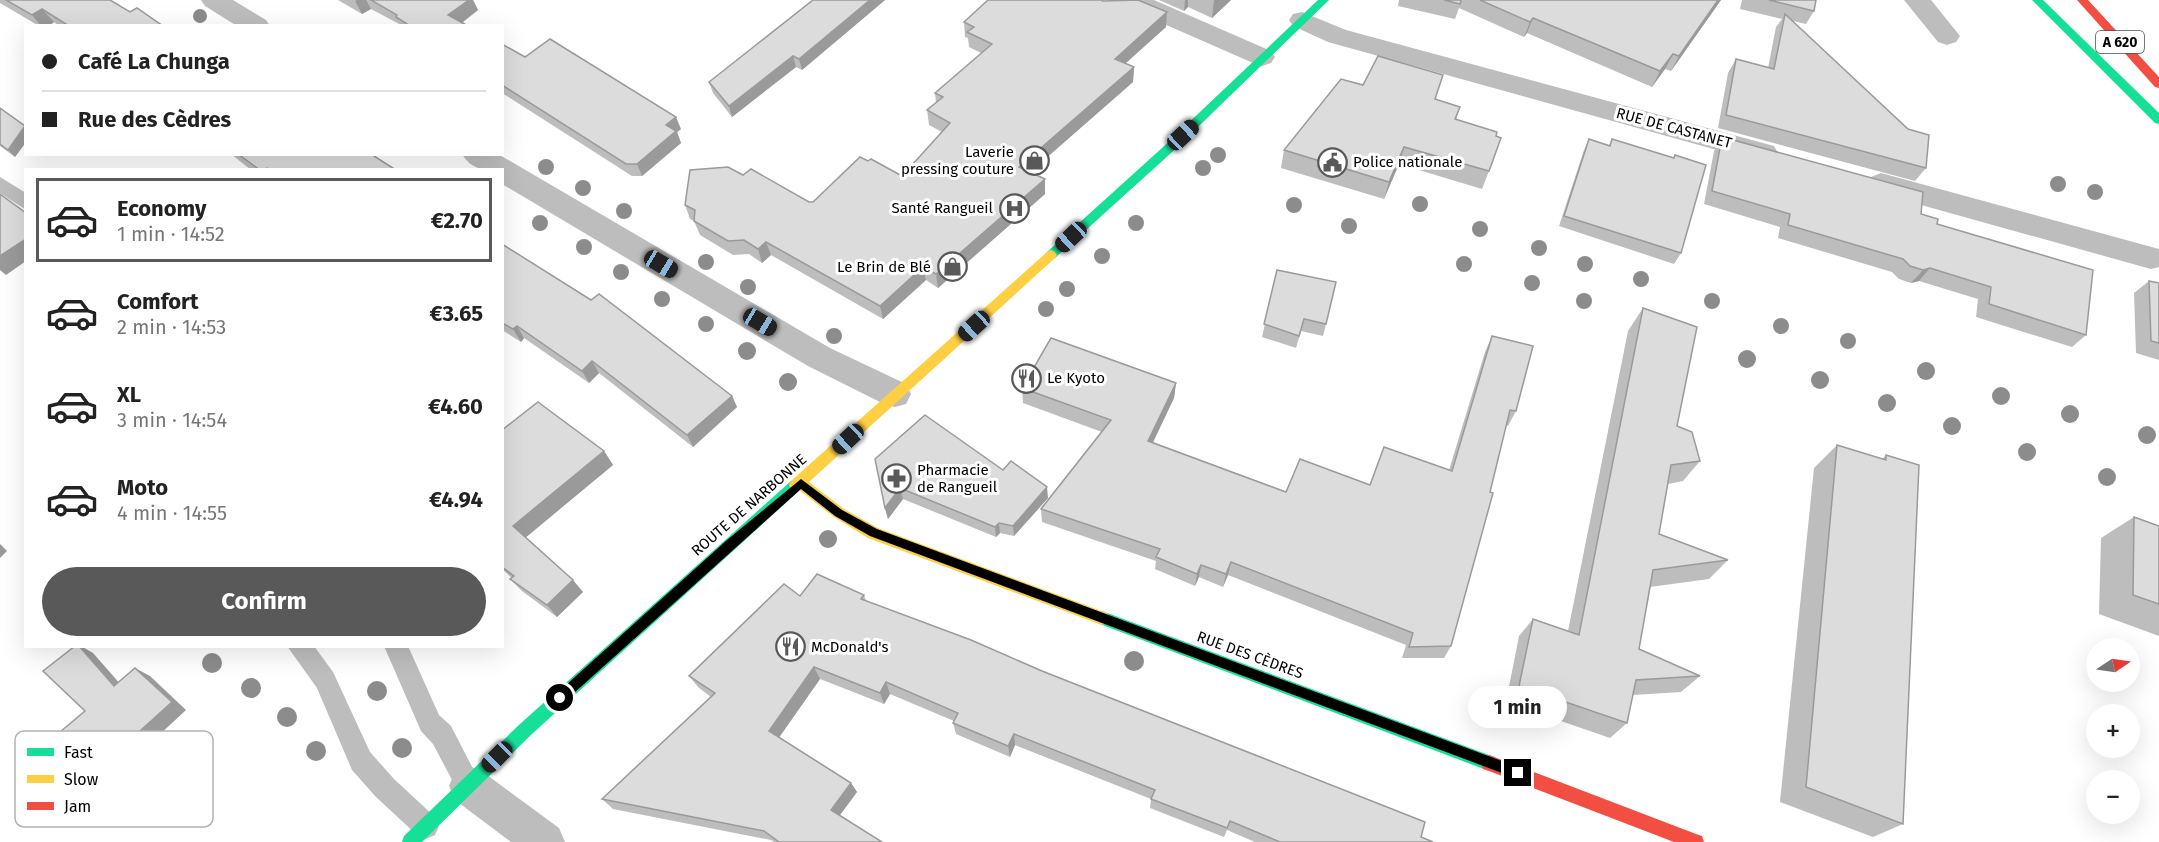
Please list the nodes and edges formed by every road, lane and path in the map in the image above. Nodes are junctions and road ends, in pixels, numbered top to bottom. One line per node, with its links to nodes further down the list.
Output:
1 (214, 0): 8 (street)
2 (1132, 0): 10 (street)
3 (1324, 0): 7 (main road, ROUTE DE NARBONNE)
4 (1917, 0): 9 (street)
5 (2037, 0): 12 (main road)
6 (2082, 0): 11 (main road, A 620)
7 (1302, 20): 10 (main road, ROUTE DE NARBONNE); 14 (street, RUE DE CASTANET)
8 (255, 24)
9 (1947, 36)
10 (1262, 57): 21 (main road, ROUTE DE NARBONNE)
11 (2159, 84)
12 (2159, 120)
13 (479, 156): 15 (street)
14 (1784, 158)
15 (499, 168)
16 (504, 171): 21 (street)
17 (1853, 177): 20 (street)
18 (0, 184): 19 (lane)
19 (24, 202)
20 (2151, 258)
21 (895, 394): 22 (main road, ROUTE DE NARBONNE)
22 (801, 483): 25 (main road, ROUTE DE NARBONNE); 28 (main road, RUE DES CÈDRES)
23 (301, 648): 26 (lane)
24 (397, 648): 25 (lane)
25 (468, 786): 26 (main road, ROUTE DE NARBONNE); 27 (street)
26 (418, 834)
27 (545, 842)
28 (1696, 842)

